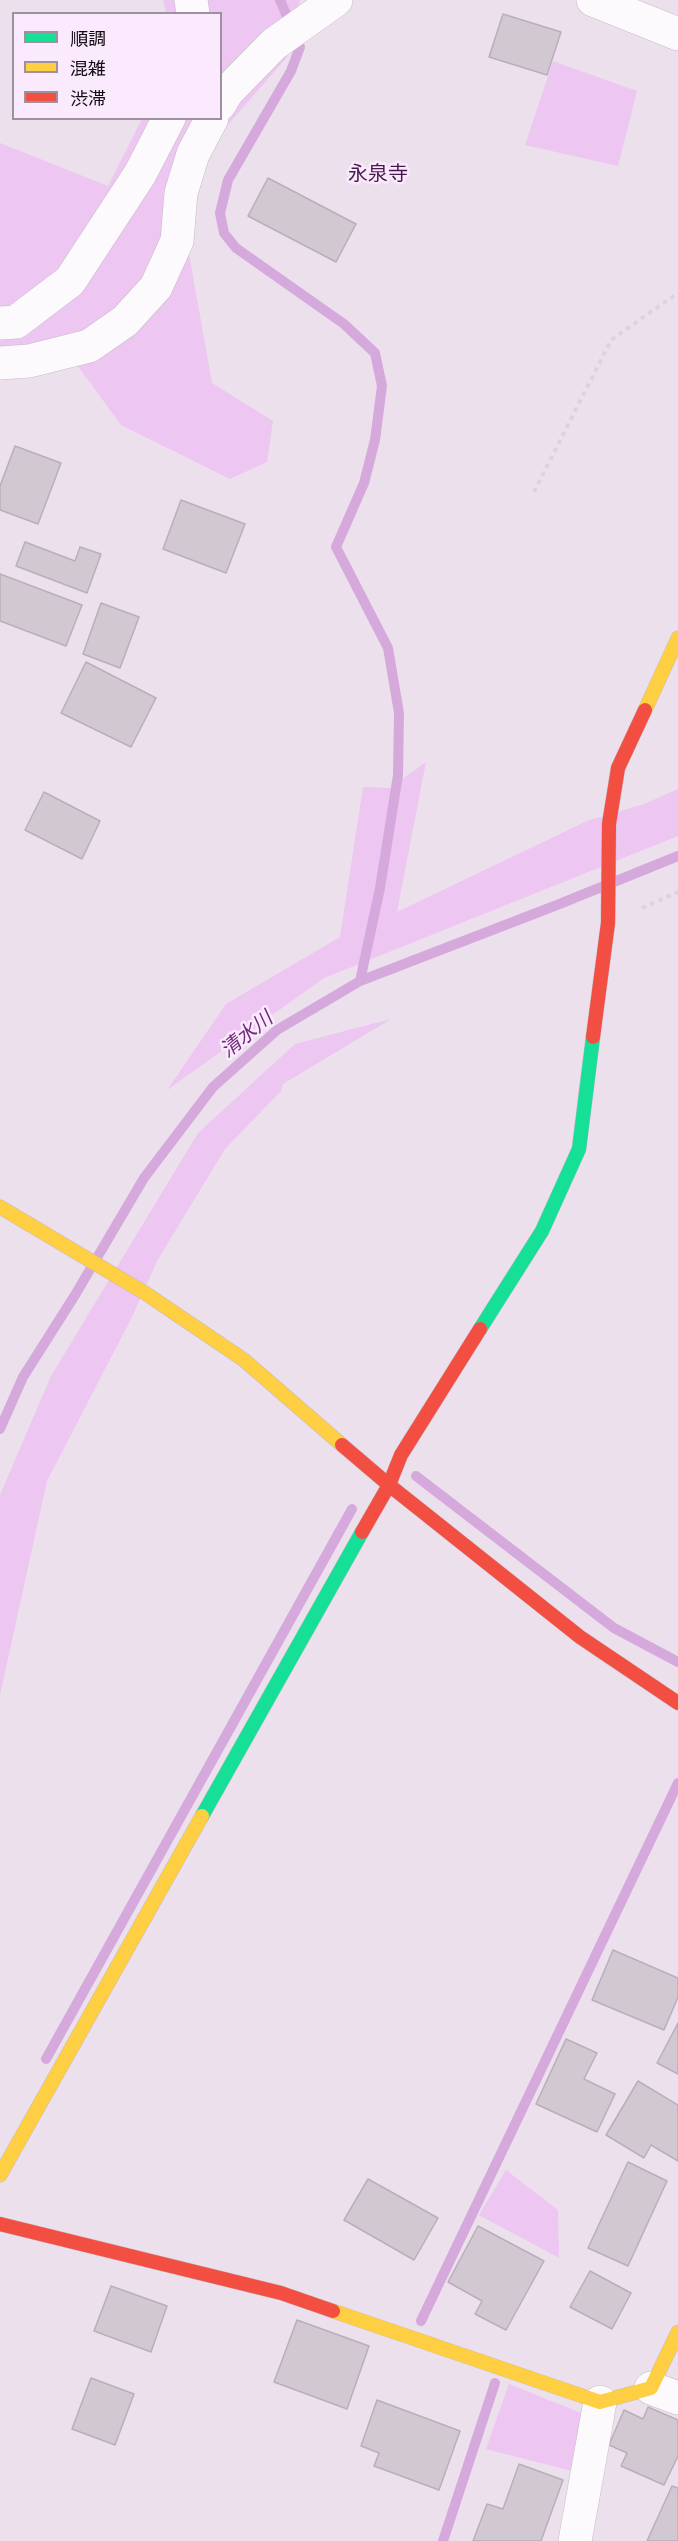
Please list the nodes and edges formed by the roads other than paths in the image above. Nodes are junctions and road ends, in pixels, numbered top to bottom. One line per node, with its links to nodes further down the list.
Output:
1 (593, 0): 3 (street)
2 (324, 8): 4 (street)
3 (678, 34)
4 (222, 101)
5 (168, 120): 7 (street)
6 (211, 120): 8 (street)
7 (0, 323)
8 (0, 363)
9 (678, 638): 11 (street)
10 (0, 1207): 11 (street)
11 (388, 1485): 12 (street); 13 (street)
12 (678, 1703)
13 (0, 2175)
14 (0, 2224): 17 (street)
15 (678, 2332): 16 (street)
16 (664, 2393): 17 (street)
17 (600, 2402): 18 (street)
18 (575, 2541)

